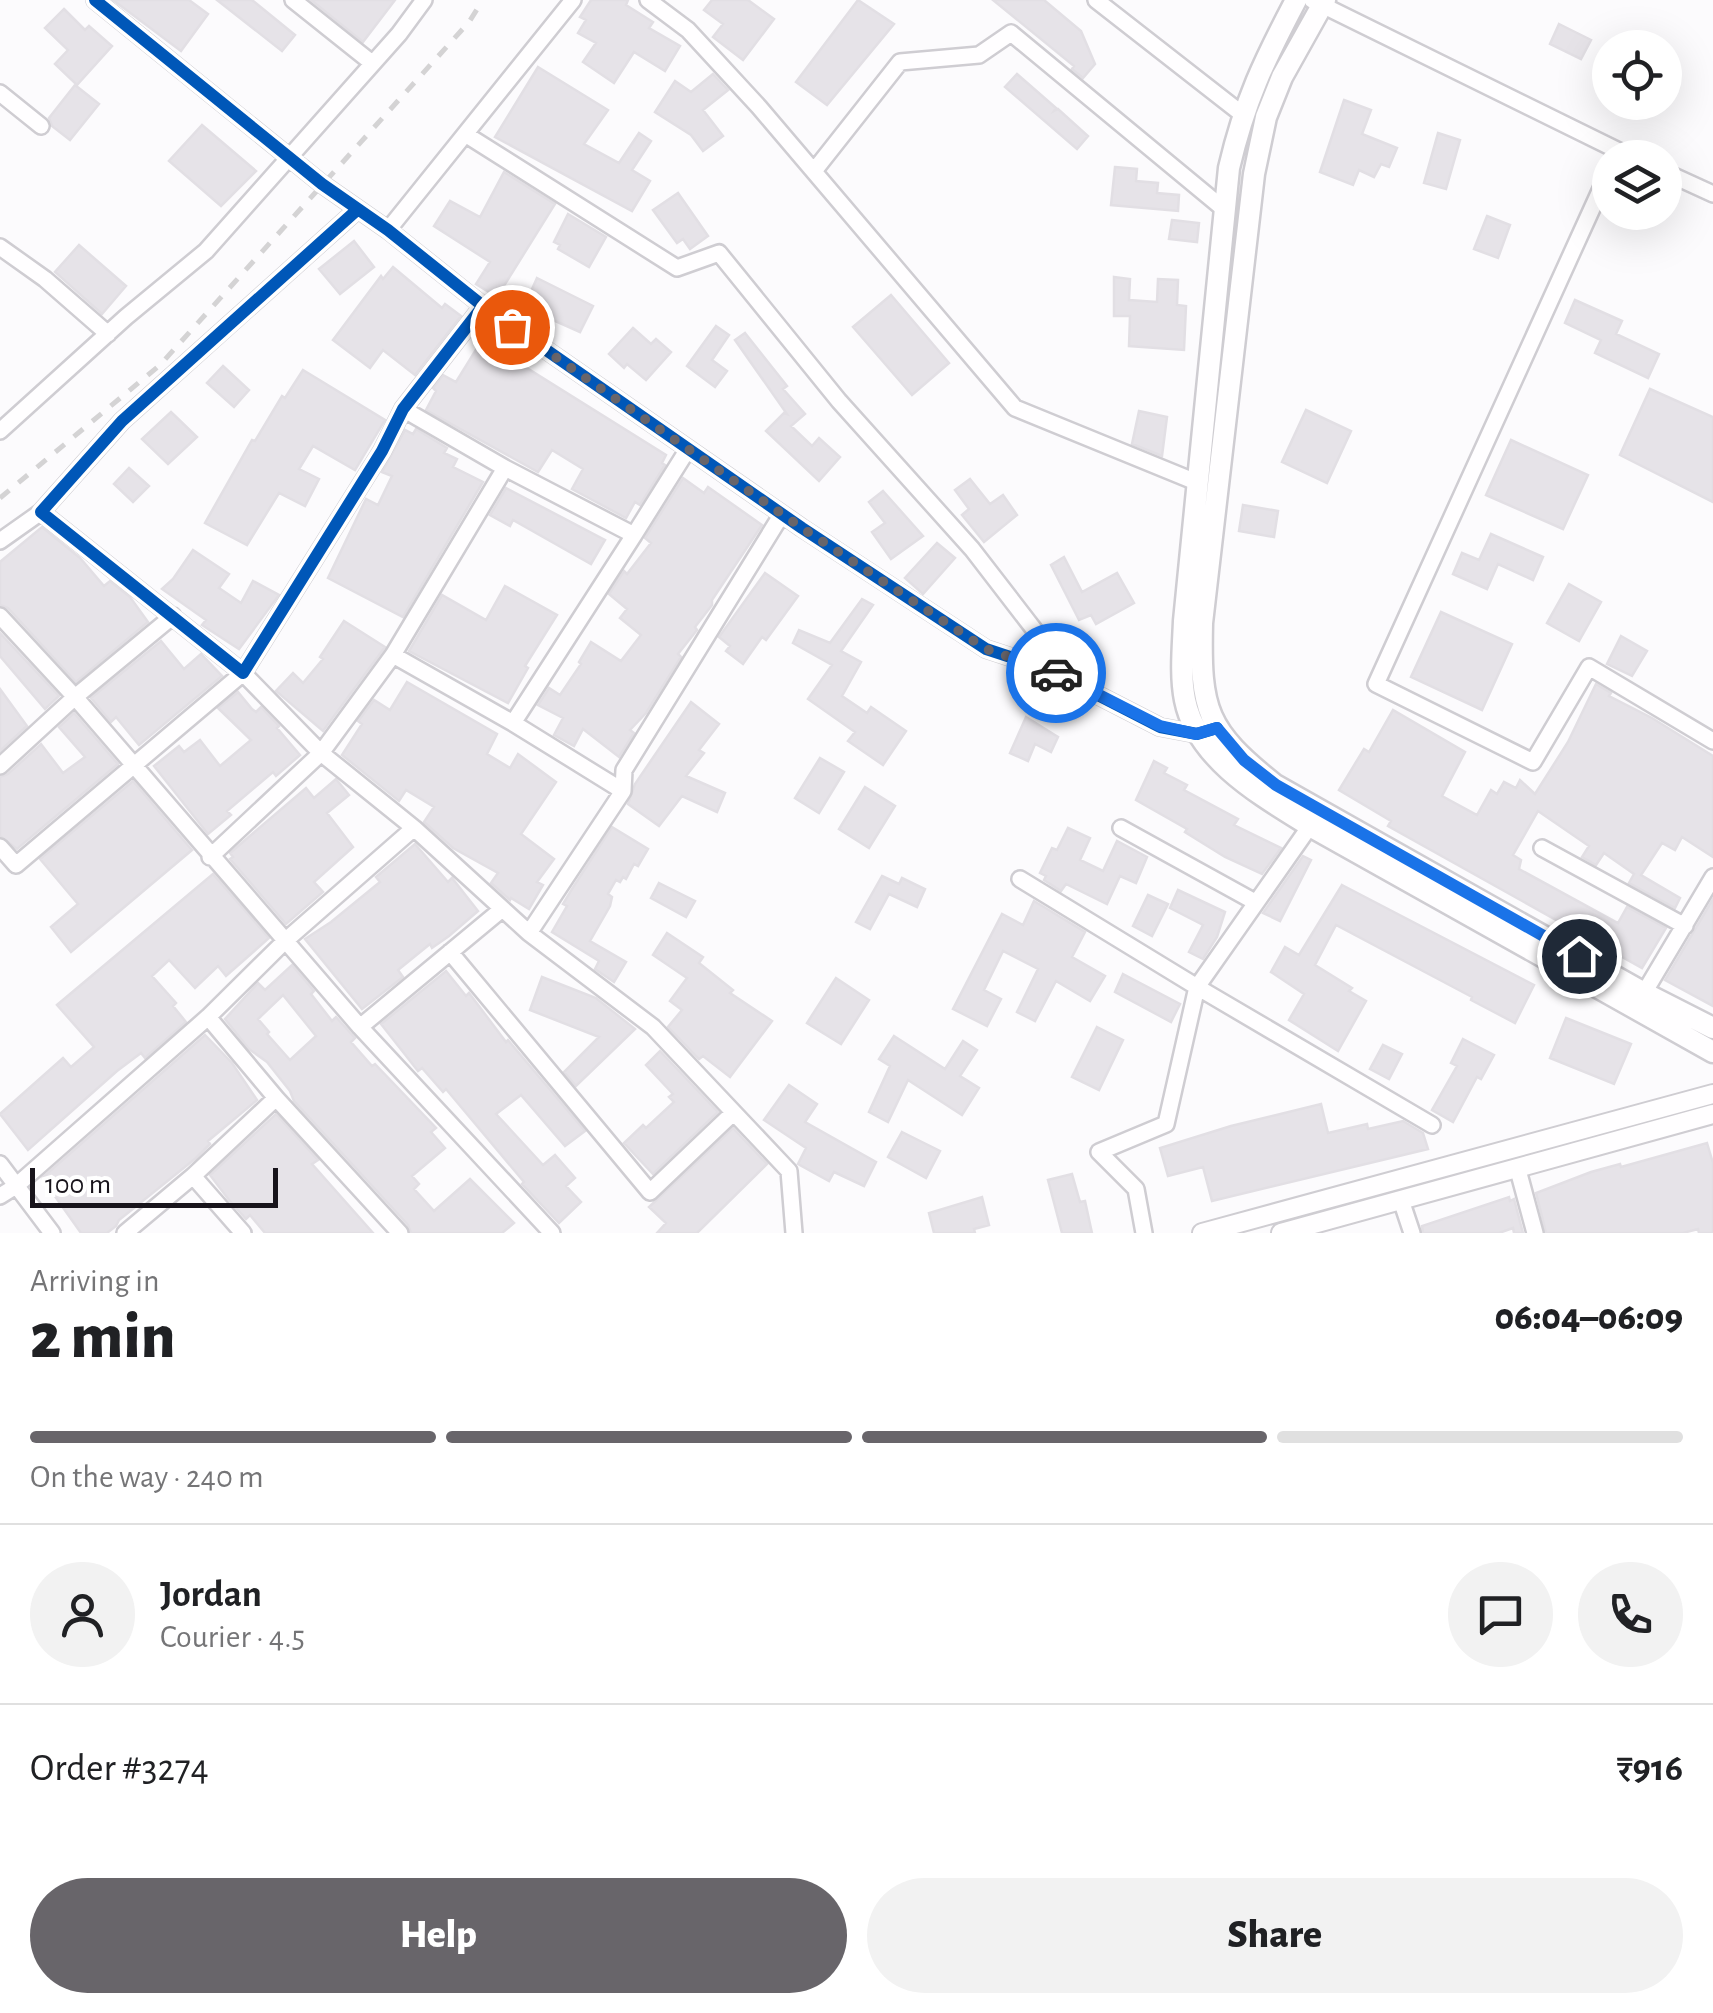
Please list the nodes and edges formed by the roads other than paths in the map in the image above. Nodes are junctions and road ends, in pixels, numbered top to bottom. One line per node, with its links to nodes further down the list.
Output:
1 (95, 0): 15 (street)
2 (292, 0): 9 (street)
3 (424, 0): 9 (street)
4 (574, 0): 13 (street)
5 (648, 0): 16 (street)
6 (1096, 0): 11 (street)
7 (1296, 0): 11 (main road)
8 (1321, 2): 14 (street); 42 (main road)
9 (372, 63): 15 (street)
10 (0, 93): 12 (street)
11 (1242, 114): 21 (main road)
12 (40, 126)
13 (465, 134): 22 (street); 38 (street)
14 (1592, 140)
15 (288, 156): 20 (street); 25 (street)
16 (814, 170): 21 (street); 30 (street)
17 (1682, 180): 18 (street)
18 (1713, 194)
19 (1592, 209): 43 (street)
20 (357, 210): 22 (street); 31 (street)
21 (1224, 210): 30 (main road)
22 (388, 230): 24 (street)
23 (0, 247): 25 (street)
24 (483, 306): 26 (street); 28 (street)
25 (108, 334): 27 (street)
26 (403, 408): 29 (street); 39 (street)
27 (0, 431)
28 (688, 449): 32 (street); 33 (street)
29 (505, 468): 33 (street); 37 (street)
30 (1196, 482): 42 (main road)
31 (41, 512): 34 (street); 36 (street)
32 (782, 514): 38 (street); 47 (street)
33 (634, 535): 41 (street)
34 (0, 540)
35 (0, 616): 40 (street)
36 (173, 616): 39 (street); 40 (street)
37 (393, 655): 41 (street); 44 (street)
38 (1047, 668): 42 (street)
39 (244, 673): 44 (street); 45 (street)
40 (75, 697): 45 (street); 46 (street)
41 (513, 723): 47 (street)
42 (1207, 731): 48 (main road); 63 (main road)
43 (1713, 741)
44 (322, 754): 49 (street); 53 (street)
45 (132, 765): 51 (street); 53 (street)
46 (0, 766)
47 (623, 791): 59 (street)
48 (1310, 826): 56 (street); 67 (main road)
49 (414, 828): 57 (street); 60 (street)
50 (1120, 828): 56 (street)
51 (0, 848)
52 (1542, 848): 58 (street)
53 (210, 856): 60 (street)
54 (1713, 877): 58 (street)
55 (1020, 879): 62 (street)
56 (1255, 902): 62 (street)
57 (500, 910): 59 (street); 61 (street)
58 (1685, 926): 63 (street)
59 (529, 933): 70 (street)
60 (285, 941): 64 (street); 65 (street)
61 (450, 952): 65 (street); 70 (street)
62 (1197, 986): 72 (street); 86 (street)
63 (1644, 993): 66 (main road)
64 (208, 1017): 69 (street); 76 (street)
65 (360, 1028): 84 (street)
66 (1713, 1028)
67 (1713, 1052)
68 (1713, 1094): 87 (street)
69 (276, 1098): 75 (street); 83 (street)
70 (732, 1114): 85 (street)
71 (1713, 1114): 74 (street)
72 (1432, 1124)
73 (0, 1164): 76 (street)
74 (1518, 1170): 78 (street); 90 (street)
75 (193, 1176): 81 (street); 82 (street)
76 (16, 1186): 77 (street); 80 (street)
77 (0, 1196)
78 (1402, 1200): 79 (street); 89 (street)
79 (1301, 1230): 88 (street)
80 (52, 1233)
81 (125, 1233)
82 (243, 1233)
83 (400, 1233)
84 (552, 1233)
85 (794, 1233)
86 (1144, 1233)
87 (1202, 1233)
88 (1281, 1233)
89 (1412, 1233)
90 (1535, 1233)

